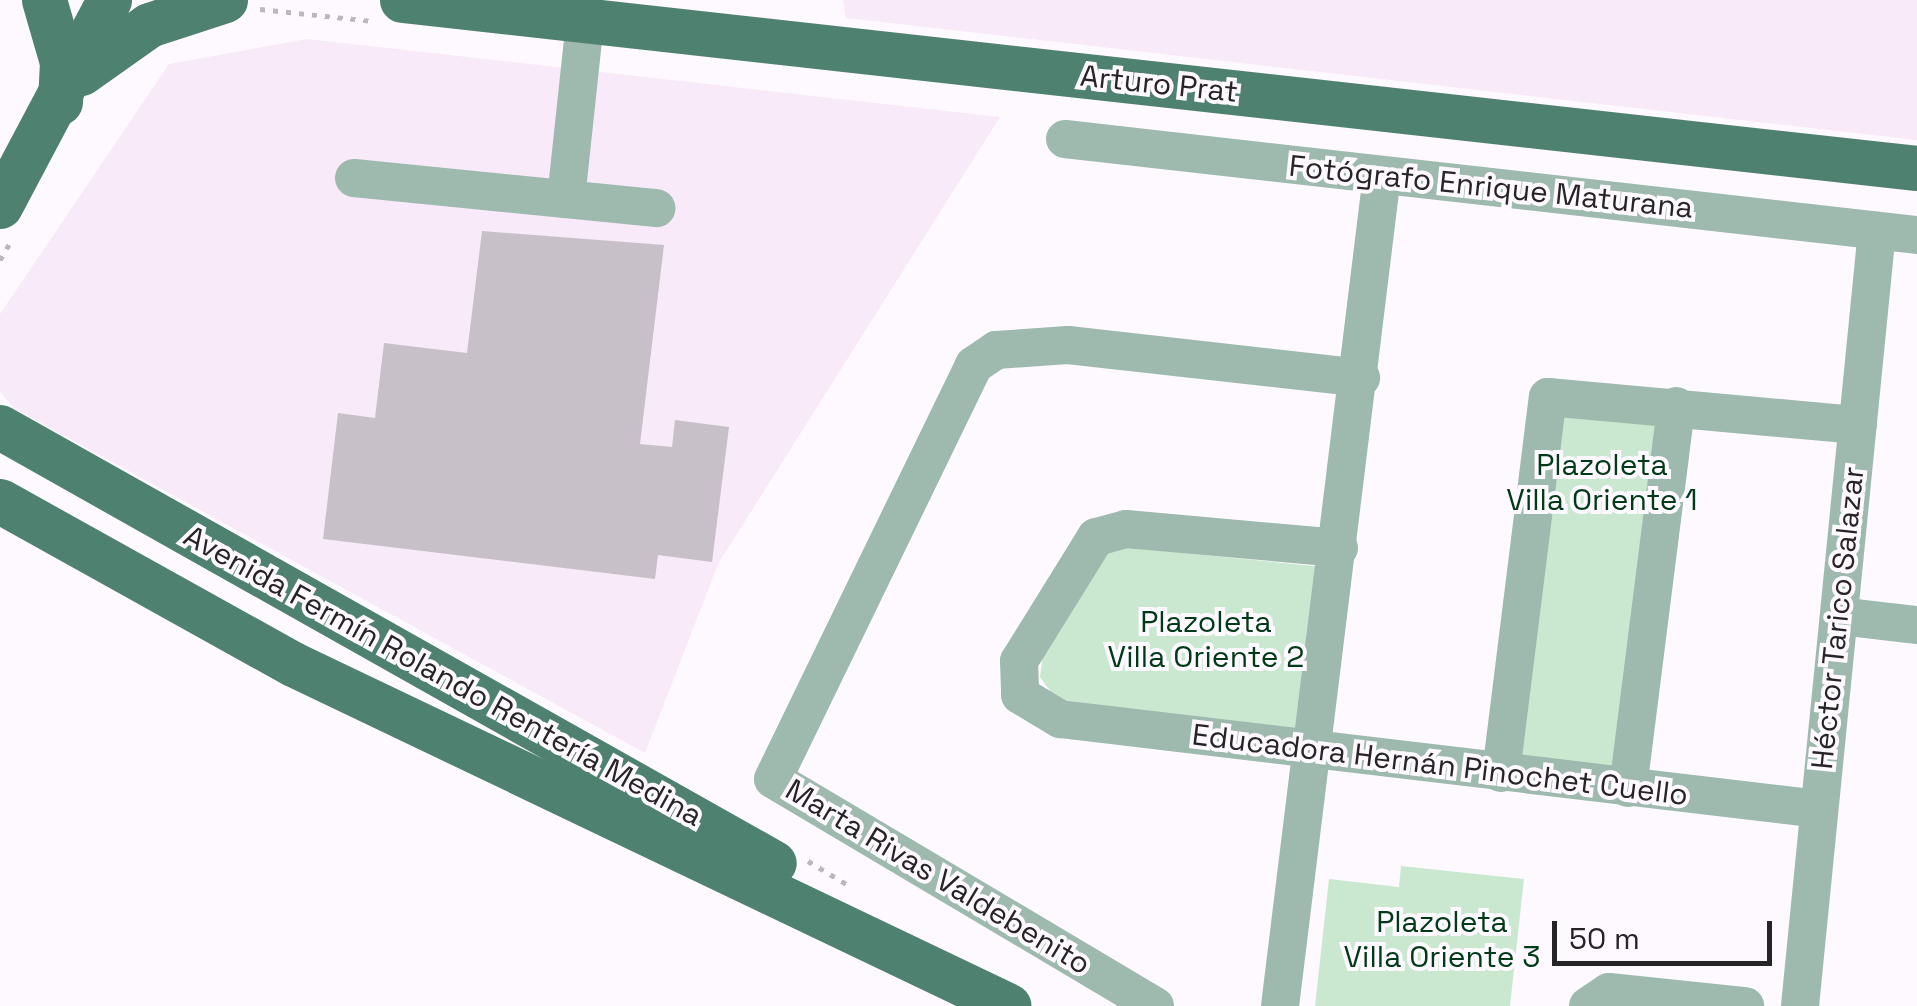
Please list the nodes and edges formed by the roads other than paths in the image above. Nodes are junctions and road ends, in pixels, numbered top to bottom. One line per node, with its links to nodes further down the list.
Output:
1 (44, 0): 6 (main road)
2 (109, 0): 6 (main road)
3 (402, 0): 5 (main road, Arturo Prat)
4 (246, 8): 6 (main road)
5 (586, 20): 8 (main road, Arturo Prat); 11 (street)
6 (67, 91): 13 (main road)
7 (1065, 139): 9 (street, Fotógrafo Enrique Maturana)
8 (1917, 168)
9 (1382, 175): 14 (street, Fotógrafo Enrique Maturana); 16 (street)
10 (354, 178): 11 (street)
11 (566, 199): 12 (street)
12 (657, 208)
13 (10, 217)
14 (1877, 231): 15 (street, Fotógrafo Enrique Maturana); 18 (street, Héctor Tarico Salazar)
15 (1917, 236)
16 (1360, 378): 21 (street); 30 (street, Marta Rivas Valdebenito)
17 (1676, 406): 18 (street); 25 (street); 26 (street)
18 (1858, 425): 22 (street, Héctor Tarico Salazar)
19 (0, 427): 28 (main road, Avenida Fermín Rolando Rentería Medina)
20 (0, 501): 28 (main road, Avenida Fermín Rolando Rentería Medina)
21 (1339, 548): 24 (street); 24 (street, Educadora Hernán Pinochet Cuello)
22 (1839, 616): 23 (street); 27 (street, Héctor Tarico Salazar)
23 (1917, 626)
24 (1316, 750): 25 (street, Educadora Hernán Pinochet Cuello); 31 (street)
25 (1500, 772): 26 (street, Educadora Hernán Pinochet Cuello)
26 (1628, 788): 27 (street, Educadora Hernán Pinochet Cuello)
27 (1819, 809): 34 (street, Héctor Tarico Salazar)
28 (876, 939): 29 (main road, Avenida Fermín Rolando Rentería Medina)
29 (1009, 1006)
30 (1155, 1006)
31 (1280, 1006)
32 (1588, 1006): 33 (street)
33 (1745, 1006)
34 (1800, 1006)

